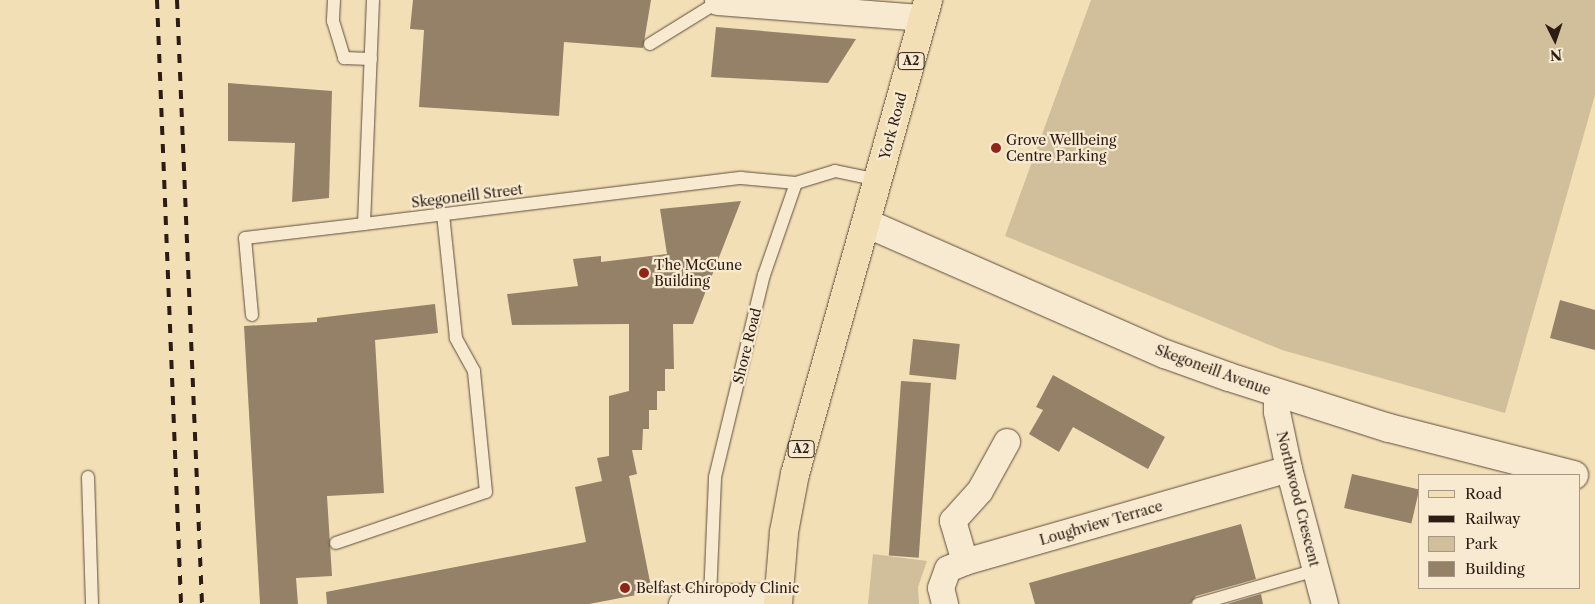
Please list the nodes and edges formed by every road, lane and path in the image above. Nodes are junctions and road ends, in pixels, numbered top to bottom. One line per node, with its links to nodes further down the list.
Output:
1 (334, 0): 6 (lane)
2 (373, 0): 6 (lane)
3 (718, 2): 4 (street); 5 (lane)
4 (926, 9): 7 (main road, York Road / A2)
5 (650, 44)
6 (371, 59): 11 (lane)
7 (878, 180): 8 (lane); 10 (main road, York Road / A2)
8 (796, 183): 9 (lane, Skegoneill Street); 23 (lane, Shore Road)
9 (443, 214): 11 (lane, Skegoneill Street); 20 (lane)
10 (866, 223): 13 (street, Skegoneill Avenue); 24 (main road, A2)
11 (364, 224): 12 (lane, Skegoneill Street)
12 (252, 314)
13 (1277, 392): 15 (street, Northwood Crescent); 16 (street, Skegoneill Avenue)
14 (1007, 442): 21 (street)
15 (1289, 469): 21 (street, Loughview Terrace); 22 (street, Northwood Crescent)
16 (1570, 474)
17 (1580, 476): 19 (street)
18 (88, 477): 25 (lane)
19 (1595, 480)
20 (336, 543)
21 (965, 562): 27 (street, Loughview Terrace)
22 (1316, 570): 28 (lane); 29 (street, Northwood Crescent)
23 (710, 598): 24 (street); 26 (street)
24 (778, 600)
25 (92, 604)
26 (682, 604)
27 (945, 604)
28 (1198, 604)
29 (1325, 604)

